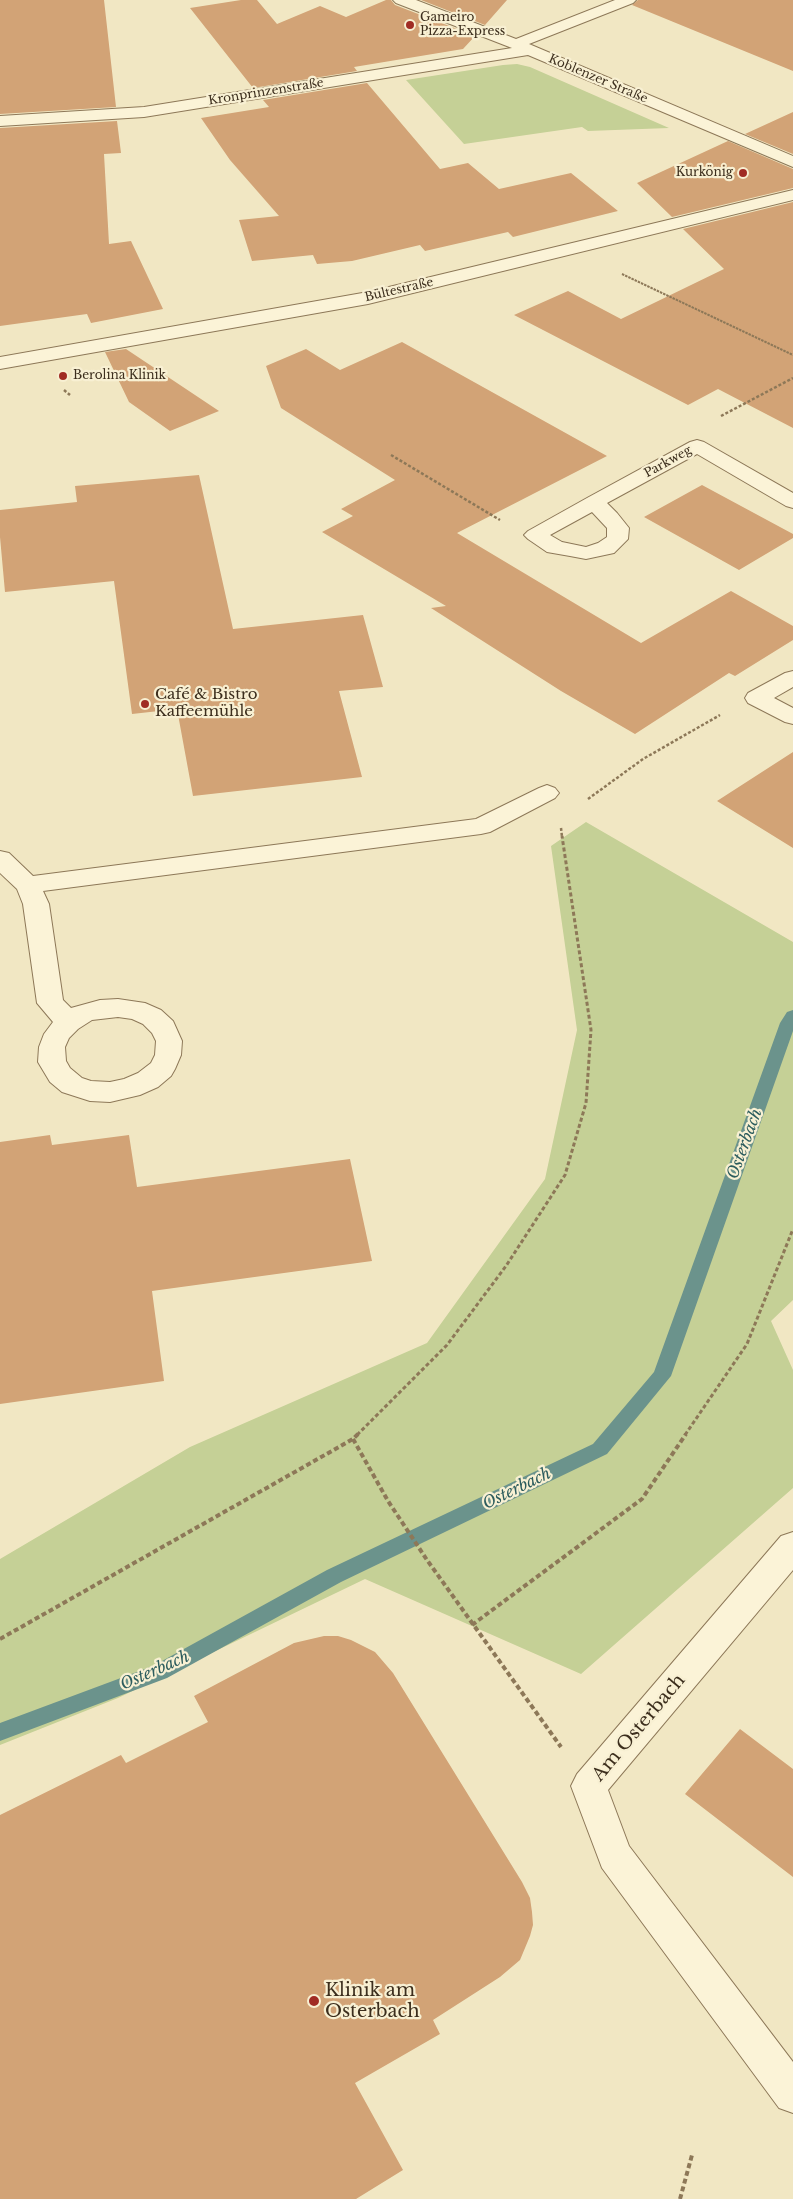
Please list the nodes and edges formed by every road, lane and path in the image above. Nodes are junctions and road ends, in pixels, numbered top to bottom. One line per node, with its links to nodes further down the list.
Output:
1 (401, 0): 3 (street, Koblenzer Straße)
2 (628, 0): 3 (street, Kronprinzenstraße)
3 (523, 47): 4 (street, Kronprinzenstraße); 5 (street, Koblenzer Straße)
4 (0, 121)
5 (793, 162)
6 (793, 195): 9 (street, Bültestraße)
7 (618, 272): 8 (path)
8 (793, 355)
9 (0, 363)
10 (793, 378): 11 (path)
11 (697, 446): 13 (street, Parkweg); 14 (street, Parkweg)
12 (391, 455): 15 (path)
13 (594, 502): 15 (street, Parkweg); 15 (street)
14 (793, 502)
15 (534, 535)
16 (793, 678): 17 (street)
17 (756, 698): 18 (street); 20 (path)
18 (793, 717)
19 (548, 793): 23 (street)
20 (582, 803)
21 (560, 819): 26 (path)
22 (0, 859): 23 (street)
23 (28, 885): 24 (street)
24 (69, 1022)
25 (793, 1230): 28 (path)
26 (353, 1440): 28 (path); 29 (path)
27 (793, 1546): 30 (street, Am Osterbach)
28 (472, 1625): 30 (path)
29 (0, 1639)
30 (589, 1786): 31 (street, Am Osterbach)
31 (793, 2094)
32 (692, 2155): 33 (path)
33 (680, 2199)

